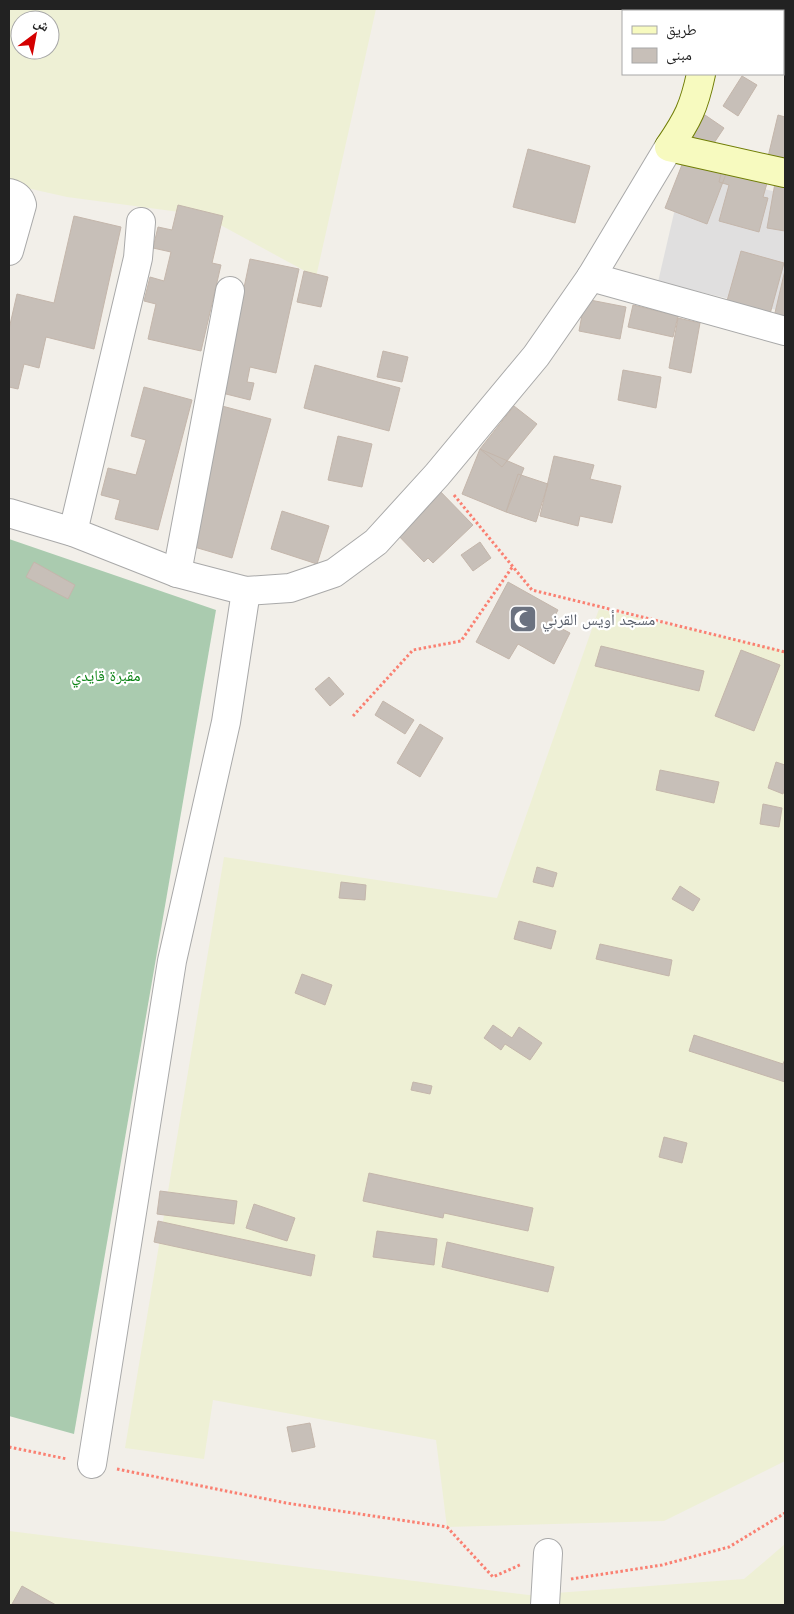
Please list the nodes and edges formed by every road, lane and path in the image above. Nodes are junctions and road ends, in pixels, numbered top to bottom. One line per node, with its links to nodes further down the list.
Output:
1 (701, 75): 2 (main road)
2 (669, 147): 3 (main road); 7 (street)
3 (785, 173)
4 (9, 193): 6 (street)
5 (141, 222): 12 (street)
6 (9, 251)
7 (591, 277): 9 (street); 10 (street)
8 (230, 291): 14 (street)
9 (785, 331)
10 (437, 475): 13 (path); 15 (street)
11 (9, 513): 12 (street)
12 (73, 532): 14 (street)
13 (513, 566): 16 (path); 17 (path)
14 (177, 573): 15 (street)
15 (246, 591): 19 (street)
16 (785, 652)
17 (353, 716)
18 (9, 1446): 19 (path)
19 (92, 1464): 21 (path)
20 (785, 1513): 22 (path)
21 (548, 1553): 23 (street)
22 (564, 1580)
23 (545, 1605)

